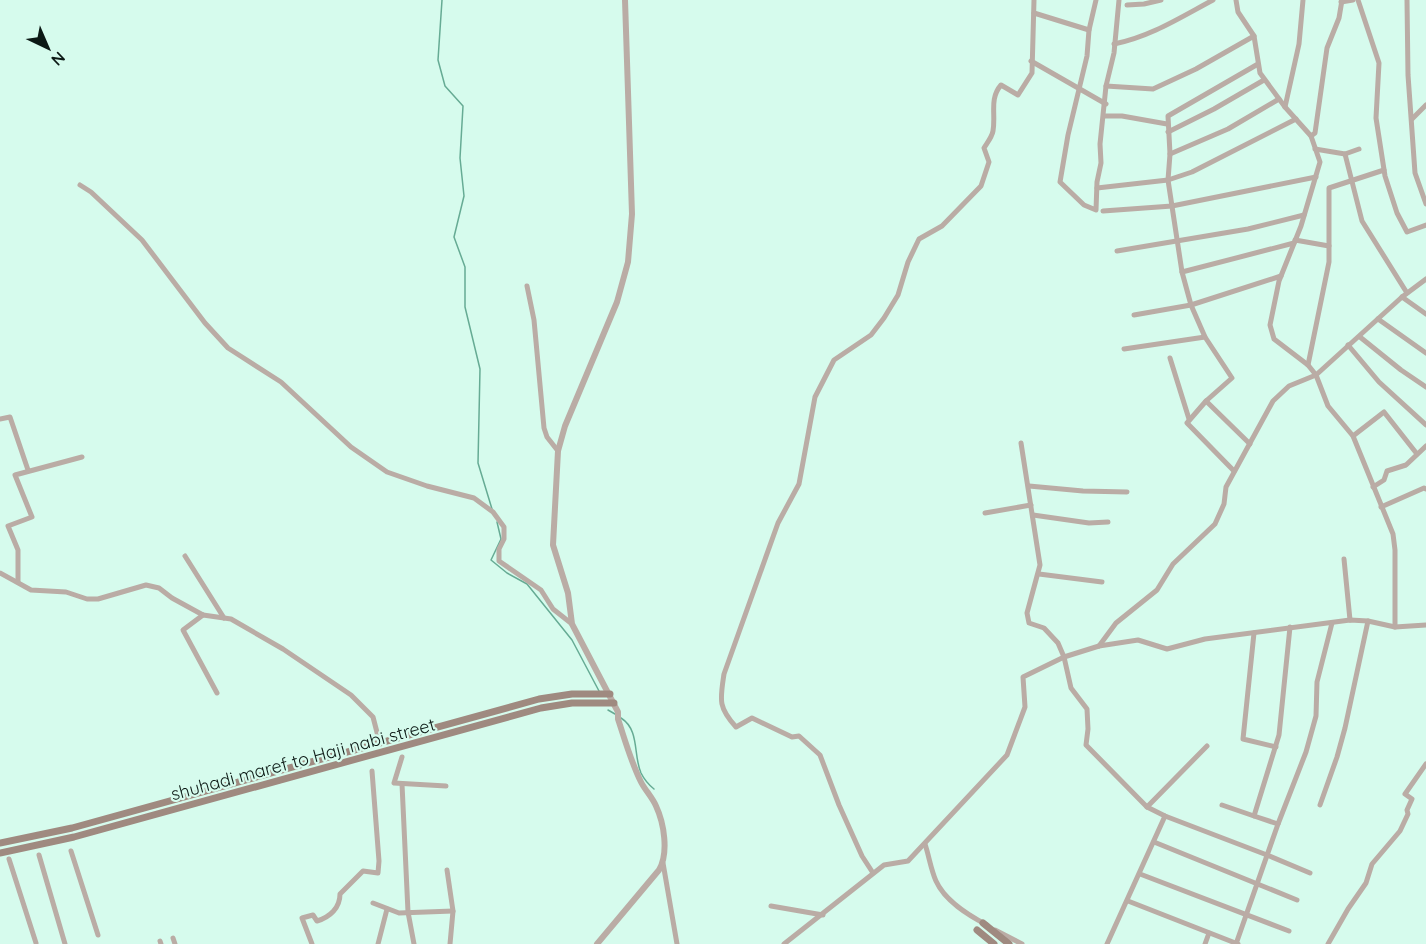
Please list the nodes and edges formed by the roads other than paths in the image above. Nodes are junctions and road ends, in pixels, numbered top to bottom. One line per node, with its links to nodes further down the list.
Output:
1 (625, 0): 79 (street)
2 (1034, 0): 15 (street)
3 (1096, 0): 16 (street)
4 (1110, 0): 13 (street)
5 (1161, 0): 14 (street)
6 (1213, 0): 18 (street)
7 (1236, 0): 17 (street)
8 (1303, 0): 27 (street)
9 (1353, 0): 12 (street)
10 (1360, 0): 38 (street)
11 (1407, 0): 30 (street)
12 (1342, 1): 33 (street)
13 (1118, 2): 18 (street)
14 (1127, 5)
15 (1034, 13): 16 (street); 19 (street)
16 (1089, 30): 23 (street)
17 (1254, 36): 20 (street); 22 (street)
18 (1114, 44): 22 (street)
19 (1031, 61): 23 (street); 138 (street)
20 (1258, 64): 21 (street); 31 (street)
21 (1264, 80): 24 (street); 32 (street)
22 (1107, 86): 25 (street)
23 (1080, 90): 25 (street); 43 (street)
24 (1279, 99): 27 (street); 36 (street)
25 (1106, 105): 28 (street)
26 (1426, 105): 30 (street)
27 (1286, 107): 29 (street)
28 (1105, 116): 31 (street); 43 (street)
29 (1296, 119): 33 (street); 40 (street)
30 (1412, 119): 44 (street)
31 (1167, 124): 32 (street)
32 (1168, 132): 36 (street)
33 (1311, 136): 34 (street)
34 (1315, 149): 37 (street); 39 (street)
35 (1359, 149): 37 (street)
36 (1170, 154): 40 (street)
37 (1345, 154): 41 (street)
38 (1384, 170): 41 (street); 48 (street)
39 (1316, 177): 45 (street); 47 (street)
40 (1168, 180): 43 (street); 45 (street)
41 (1351, 182): 51 (street); 57 (street)
42 (80, 185): 104 (street)
43 (1097, 189)
44 (1426, 204)
45 (1172, 206): 46 (street); 49 (street)
46 (1103, 211)
47 (1304, 214): 49 (street); 50 (street)
48 (1426, 225)
49 (1176, 240): 52 (street); 53 (street)
50 (1295, 242): 51 (street); 53 (street); 54 (street)
51 (1329, 246): 68 (street)
52 (1117, 251)
53 (1182, 272): 58 (street)
54 (1281, 276): 58 (street); 68 (street)
55 (1426, 279): 57 (street)
56 (527, 286): 79 (street)
57 (1404, 295): 59 (street); 61 (street)
58 (1191, 305): 60 (street); 62 (street)
59 (1426, 314)
60 (1134, 315)
61 (1378, 319): 63 (street); 66 (street)
62 (1205, 337): 65 (street); 71 (street)
63 (1359, 337): 64 (street); 70 (street)
64 (1348, 345): 69 (street); 74 (street)
65 (1124, 349)
66 (1426, 353)
67 (1170, 357): 73 (street)
68 (1308, 365): 69 (street)
69 (1316, 375): 75 (street); 77 (street)
70 (1426, 387)
71 (1206, 401): 73 (street); 77 (street)
72 (0, 419): 82 (street)
73 (1189, 419): 83 (street)
74 (1426, 424)
75 (1353, 436): 80 (street); 85 (street)
76 (1021, 443): 84 (street)
77 (1250, 444): 83 (street)
78 (1425, 447): 80 (street)
79 (558, 451): 104 (street)
80 (1417, 454): 85 (street)
81 (82, 457): 82 (street)
82 (28, 470): 97 (street)
83 (1234, 471): 109 (street)
84 (1029, 486): 87 (street); 88 (street)
85 (1373, 487): 89 (street)
86 (1426, 489): 89 (street)
87 (1127, 492)
88 (1030, 505): 90 (street); 91 (street)
89 (1381, 507): 107 (street)
90 (985, 513)
91 (1032, 515): 92 (street); 96 (street)
92 (1108, 522)
93 (185, 556): 100 (street)
94 (1344, 559): 101 (street)
95 (0, 573): 97 (street)
96 (1039, 574): 98 (street); 110 (street)
97 (18, 582): 99 (street)
98 (1102, 582)
99 (203, 615): 100 (street); 111 (street)
100 (224, 618): 114 (street)
101 (1350, 620): 102 (street); 103 (street)
102 (1368, 621): 107 (street); 123 (street)
103 (1332, 623): 106 (street); 127 (street)
104 (572, 624): 112 (street)
105 (1426, 625): 107 (street)
106 (1290, 627): 108 (street); 116 (street)
107 (1395, 627)
108 (1254, 633): 109 (street); 116 (street)
109 (1099, 646): 110 (street)
110 (1064, 657): 124 (street); 130 (street)
111 (217, 693)
112 (610, 694): 113 (street); 129 (main road)
113 (614, 703): 132 (main road, shuhadi maref to Haji nabi street); 136 (street)
114 (379, 740)
115 (1206, 746): 124 (street)
116 (1276, 747): 126 (street)
117 (402, 757): 120 (street)
118 (1426, 764): 171 (street)
119 (372, 771): 158 (street)
120 (402, 784): 121 (street); 148 (street)
121 (446, 786)
122 (1222, 805): 126 (street)
123 (1320, 805)
124 (1147, 807): 125 (street)
125 (1165, 816): 128 (street); 134 (street)
126 (1254, 816): 127 (street)
127 (1278, 824): 134 (street)
128 (1154, 842): 140 (street); 141 (street)
129 (0, 843)
130 (925, 844): 138 (street); 151 (street)
131 (71, 851): 155 (street)
132 (0, 853)
133 (39, 855): 157 (street)
134 (1268, 855): 139 (street); 141 (street)
135 (9, 859): 156 (street)
136 (663, 863): 162 (street); 163 (street)
137 (447, 870): 147 (street)
138 (873, 873): 150 (street)
139 (1310, 873)
140 (1140, 874): 143 (street); 149 (street)
141 (1257, 884): 142 (street); 149 (street)
142 (1297, 900)
143 (1128, 901): 154 (street); 168 (street)
144 (373, 903): 146 (street)
145 (771, 906): 150 (street)
146 (387, 909): 148 (street); 159 (street)
147 (453, 911): 148 (street); 161 (street)
148 (408, 912): 160 (street)
149 (1247, 914): 153 (street); 170 (street)
150 (823, 915): 164 (street)
151 (983, 923): 166 (main road); 167 (street)
152 (977, 930): 165 (main road)
153 (1289, 931)
154 (1209, 933): 169 (street); 170 (street)
155 (98, 935)
156 (36, 943)
157 (64, 944)
158 (312, 944)
159 (378, 944)
160 (414, 944)
161 (450, 944)
162 (597, 944)
163 (677, 944)
164 (784, 944)
165 (994, 944)
166 (1009, 944)
167 (1022, 944)
168 (1107, 944)
169 (1205, 944)
170 (1237, 944)
171 (1328, 944)

